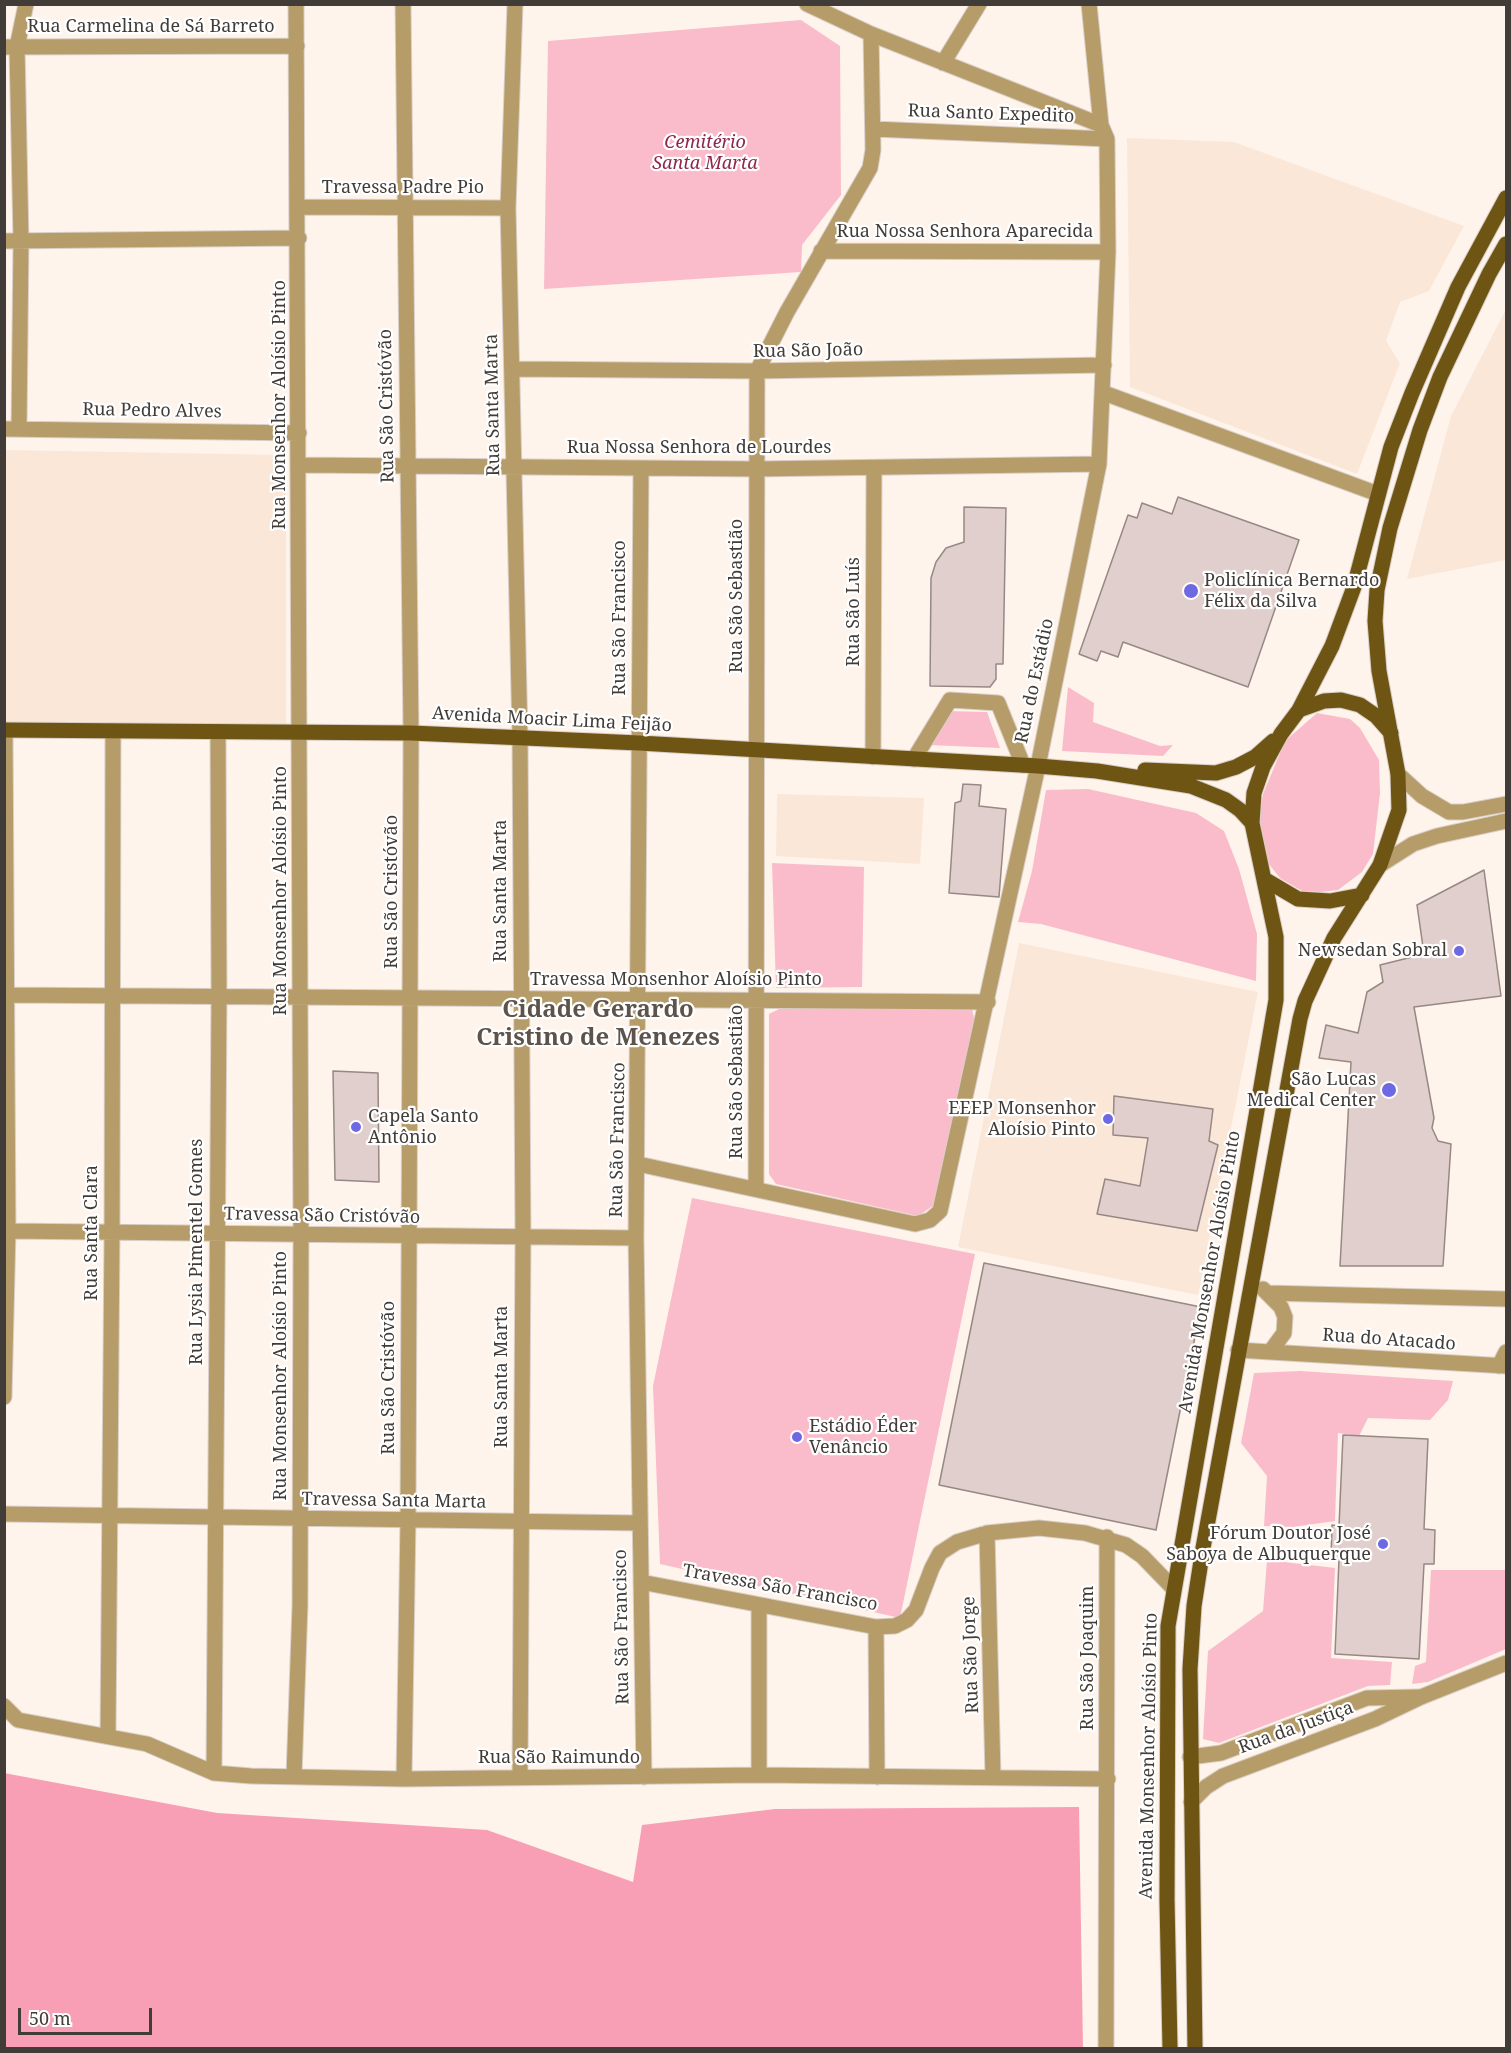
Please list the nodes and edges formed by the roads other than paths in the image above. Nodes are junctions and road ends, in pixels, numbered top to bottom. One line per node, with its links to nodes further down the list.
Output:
1 (26, 4): 10 (street)
2 (296, 4): 9 (street, Rua Monsenhor Aloísio Pinto)
3 (403, 4): 16 (street, Rua São Cristóvão)
4 (515, 4): 17 (street, Rua Santa Marta)
5 (807, 4): 8 (street)
6 (979, 4): 11 (street)
7 (1089, 4): 13 (street, Rua do Estádio)
8 (871, 34): 11 (street); 12 (street, Rua São Sebastião)
9 (297, 46): 10 (street, Rua Carmelina de Sá Barreto); 15 (street, Rua Monsenhor Aloísio Pinto)
10 (11, 47): 20 (street)
11 (943, 63): 13 (street)
12 (873, 129): 13 (street, Rua Santo Expedito); 22 (street, Rua São Sebastião)
13 (1104, 132): 23 (street, Rua do Estádio)
14 (1506, 198): 37 (main road, Avenida Monsenhor Aloísio Pinto)
15 (298, 207): 16 (street, Travessa Padre Pio); 18 (street, Rua Monsenhor Aloísio Pinto)
16 (404, 208): 17 (street, Travessa Padre Pio); 32 (street, Rua São Cristóvão)
17 (508, 208): 25 (street, Rua Santa Marta)
18 (298, 238): 20 (street); 29 (street, Rua Monsenhor Aloísio Pinto)
19 (4, 241): 20 (street)
20 (21, 241): 28 (street)
21 (1506, 244): 45 (main road)
22 (821, 250): 23 (street, Rua Nossa Senhora Aparecida); 26 (street, Rua São Sebastião)
23 (1108, 252): 24 (street, Rua do Estádio)
24 (1104, 365): 26 (street, Rua São João); 27 (street, Rua do Estádio)
25 (513, 369): 26 (street, Rua São João); 33 (street, Rua Santa Marta)
26 (757, 371): 36 (street, Rua São Sebastião)
27 (1104, 393): 30 (street, Rua do Estádio); 37 (street)
28 (12, 428): 29 (street, Rua Pedro Alves)
29 (299, 433): 31 (street, Rua Monsenhor Aloísio Pinto)
30 (1099, 464): 35 (street, Rua Nossa Senhora de Lourdes); 51 (street, Rua do Estádio)
31 (300, 465): 32 (street, Rua Nossa Senhora de Lourdes); 42 (street, Rua Monsenhor Aloísio Pinto)
32 (408, 466): 33 (street, Rua Nossa Senhora de Lourdes); 43 (street, Rua São Cristóvão)
33 (513, 467): 34 (street, Rua Nossa Senhora de Lourdes); 46 (street, Rua Santa Marta)
34 (641, 468): 36 (street, Rua Nossa Senhora de Lourdes); 47 (street, Rua São Francisco)
35 (874, 468): 36 (street, Rua Nossa Senhora de Lourdes); 49 (street, Rua São Luís)
36 (756, 469): 48 (street, Rua São Sebastião)
37 (1378, 494): 38 (main road, Avenida Monsenhor Aloísio Pinto)
38 (1299, 710): 44 (main road, Avenida Monsenhor Aloísio Pinto); 45 (main road)
39 (5, 730): 40 (main road, Avenida Moacir Lima Feijão); 60 (street)
40 (113, 731): 41 (main road, Avenida Moacir Lima Feijão); 62 (street, Rua Santa Clara)
41 (218, 732): 42 (main road, Avenida Moacir Lima Feijão); 61 (street, Rua Lysia Pimentel Gomes)
42 (300, 733): 43 (main road, Avenida Moacir Lima Feijão); 63 (street, Rua Monsenhor Aloísio Pinto)
43 (411, 733): 46 (main road, Avenida Moacir Lima Feijão); 64 (street, Rua São Cristóvão)
44 (1281, 734): 52 (main road); 56 (main road, Avenida Monsenhor Aloísio Pinto)
45 (1393, 735): 53 (main road)
46 (520, 737): 47 (main road, Avenida Moacir Lima Feijão); 66 (street, Rua Santa Marta)
47 (639, 743): 48 (main road, Avenida Moacir Lima Feijão); 67 (street, Rua São Francisco)
48 (756, 750): 49 (main road, Avenida Moacir Lima Feijão); 65 (street, Rua São Sebastião)
49 (873, 757): 50 (main road, Avenida Moacir Lima Feijão)
50 (914, 759): 51 (main road, Avenida Moacir Lima Feijão); 51 (street)
51 (1031, 766): 52 (main road, Avenida Moacir Lima Feijão); 68 (street, Rua do Estádio)
52 (1097, 771): 56 (main road)
53 (1398, 774): 54 (street); 57 (main road)
54 (1506, 804)
55 (1506, 821): 57 (street)
56 (1252, 823): 58 (main road, Avenida Monsenhor Aloísio Pinto)
57 (1380, 865): 59 (main road)
58 (1264, 879): 59 (main road); 96 (main road, Avenida Monsenhor Aloísio Pinto)
59 (1362, 895): 78 (main road)
60 (5, 995): 62 (street, Travessa Monsenhor Aloísio Pinto); 71 (street)
61 (219, 995): 62 (street, Travessa Monsenhor Aloísio Pinto); 63 (street, Travessa Monsenhor Aloísio Pinto); 73 (street, Rua Lysia Pimentel Gomes)
62 (111, 996): 72 (street, Rua Santa Clara)
63 (301, 996): 64 (street, Travessa Monsenhor Aloísio Pinto); 74 (street, Rua Monsenhor Aloísio Pinto)
64 (411, 997): 66 (street, Travessa Monsenhor Aloísio Pinto); 75 (street, Rua São Cristóvão)
65 (757, 998): 67 (street, Travessa Monsenhor Aloísio Pinto); 68 (street, Travessa Monsenhor Aloísio Pinto); 70 (street, Rua São Sebastião)
66 (520, 999): 67 (street, Travessa Monsenhor Aloísio Pinto); 76 (street, Rua Santa Marta)
67 (638, 999): 69 (street, Rua São Francisco)
68 (988, 1002): 70 (street, Rua do Estádio)
69 (638, 1164): 70 (street); 77 (street, Rua São Francisco)
70 (756, 1188)
71 (8, 1231): 72 (street, Travessa São Cristóvão); 85 (street)
72 (112, 1232): 73 (street, Travessa São Cristóvão); 87 (street, Rua Santa Clara)
73 (216, 1235): 74 (street, Travessa São Cristóvão); 88 (street, Rua Lysia Pimentel Gomes)
74 (301, 1235): 75 (street, Travessa São Cristóvão); 89 (street, Rua Monsenhor Aloísio Pinto)
75 (410, 1237): 76 (street, Travessa São Cristóvão); 90 (street, Rua São Cristóvão)
76 (523, 1237): 77 (street, Travessa São Cristóvão); 92 (street, Rua Santa Marta)
77 (636, 1238): 91 (street, Rua São Francisco)
78 (1251, 1280): 79 (street); 81 (main road)
79 (1268, 1293): 80 (street); 82 (street)
80 (1506, 1299)
81 (1238, 1350): 82 (street, Rua do Atacado); 103 (main road)
82 (1270, 1352): 84 (street, Rua do Atacado)
83 (1506, 1352): 84 (street)
84 (1503, 1366)
85 (4, 1397)
86 (4, 1514): 87 (street, Travessa Santa Marta)
87 (108, 1516): 88 (street, Travessa Santa Marta); 102 (street, Rua Santa Clara)
88 (215, 1517): 89 (street, Travessa Santa Marta); 104 (street, Rua Lysia Pimentel Gomes)
89 (301, 1518): 90 (street, Travessa Santa Marta); 106 (street, Rua Monsenhor Aloísio Pinto)
90 (408, 1519): 92 (street, Travessa Santa Marta); 111 (street, Rua São Cristóvão)
91 (639, 1523): 92 (street, Travessa Santa Marta); 95 (street, Rua São Francisco)
92 (521, 1524): 107 (street, Rua Santa Marta)
93 (987, 1533): 94 (street); 98 (street, Travessa São Francisco); 110 (street, Rua São Jorge)
94 (1107, 1538): 96 (street); 112 (street, Rua São Joaquim)
95 (641, 1582): 97 (street, Travessa São Francisco); 108 (street, Rua São Francisco)
96 (1173, 1588): 115 (main road, Avenida Monsenhor Aloísio Pinto)
97 (759, 1605): 98 (street, Travessa São Francisco); 105 (street)
98 (876, 1627): 109 (street)
99 (1506, 1663): 100 (street, Rua da Justiça)
100 (1421, 1697): 103 (street, Rua da Justiça); 113 (street, Rua da Justiça)
101 (4, 1706): 102 (street, Rua São Raimundo)
102 (108, 1736): 104 (street, Rua São Raimundo)
103 (1190, 1757): 113 (main road)
104 (214, 1773): 106 (street, Rua São Raimundo)
105 (759, 1775): 108 (street, Rua São Raimundo); 109 (street, Rua São Raimundo)
106 (294, 1776): 111 (street, Rua São Raimundo)
107 (520, 1777): 108 (street, Rua São Raimundo); 111 (street, Rua São Raimundo)
108 (644, 1777)
109 (877, 1777): 110 (street, Rua São Raimundo)
110 (993, 1777): 112 (street, Rua São Raimundo)
111 (404, 1779)
112 (1108, 1779): 114 (street, Rua São Joaquim)
113 (1191, 1802): 116 (main road)
114 (1106, 2049)
115 (1170, 2049)
116 (1195, 2049)

